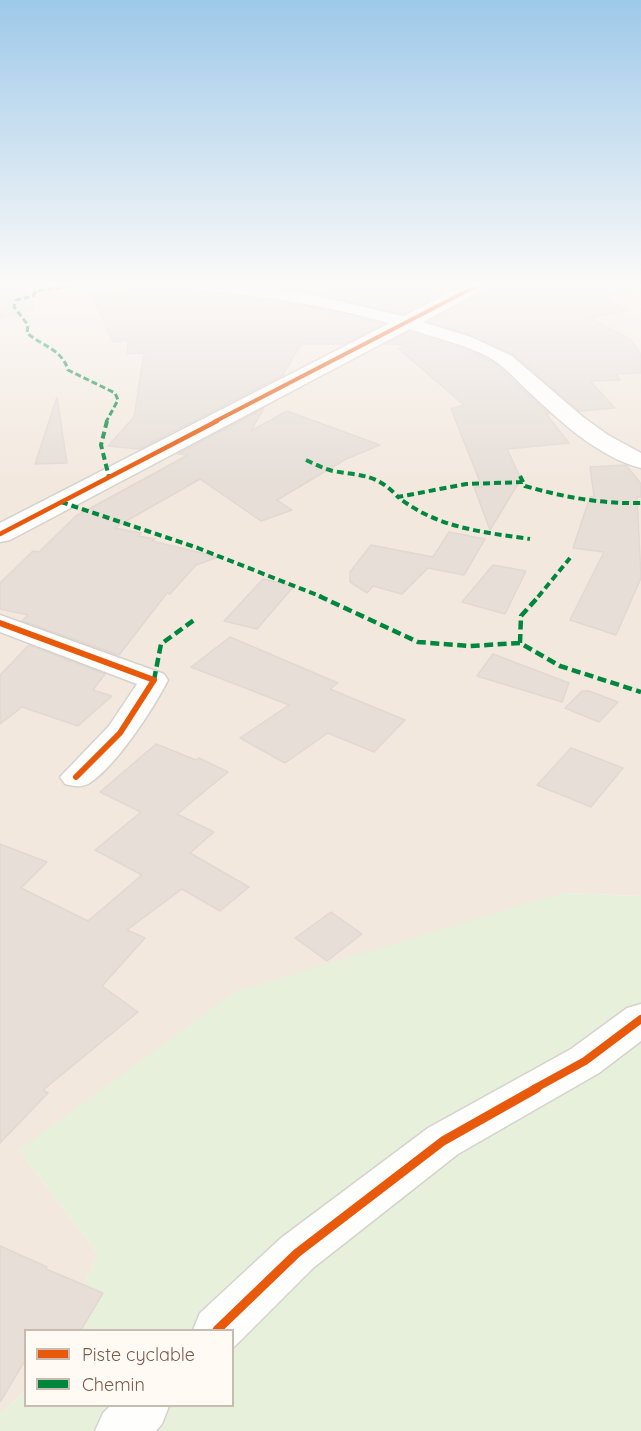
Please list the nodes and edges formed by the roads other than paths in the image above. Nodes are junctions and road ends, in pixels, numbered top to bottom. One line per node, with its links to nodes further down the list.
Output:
1 (356, 349): 4 (street)
2 (485, 349): 3 (street)
3 (641, 461)
4 (0, 534)
5 (0, 623): 6 (street)
6 (76, 777)
7 (641, 1019): 8 (street)
8 (218, 1329)
9 (143, 1407): 10 (street)
10 (121, 1431)

